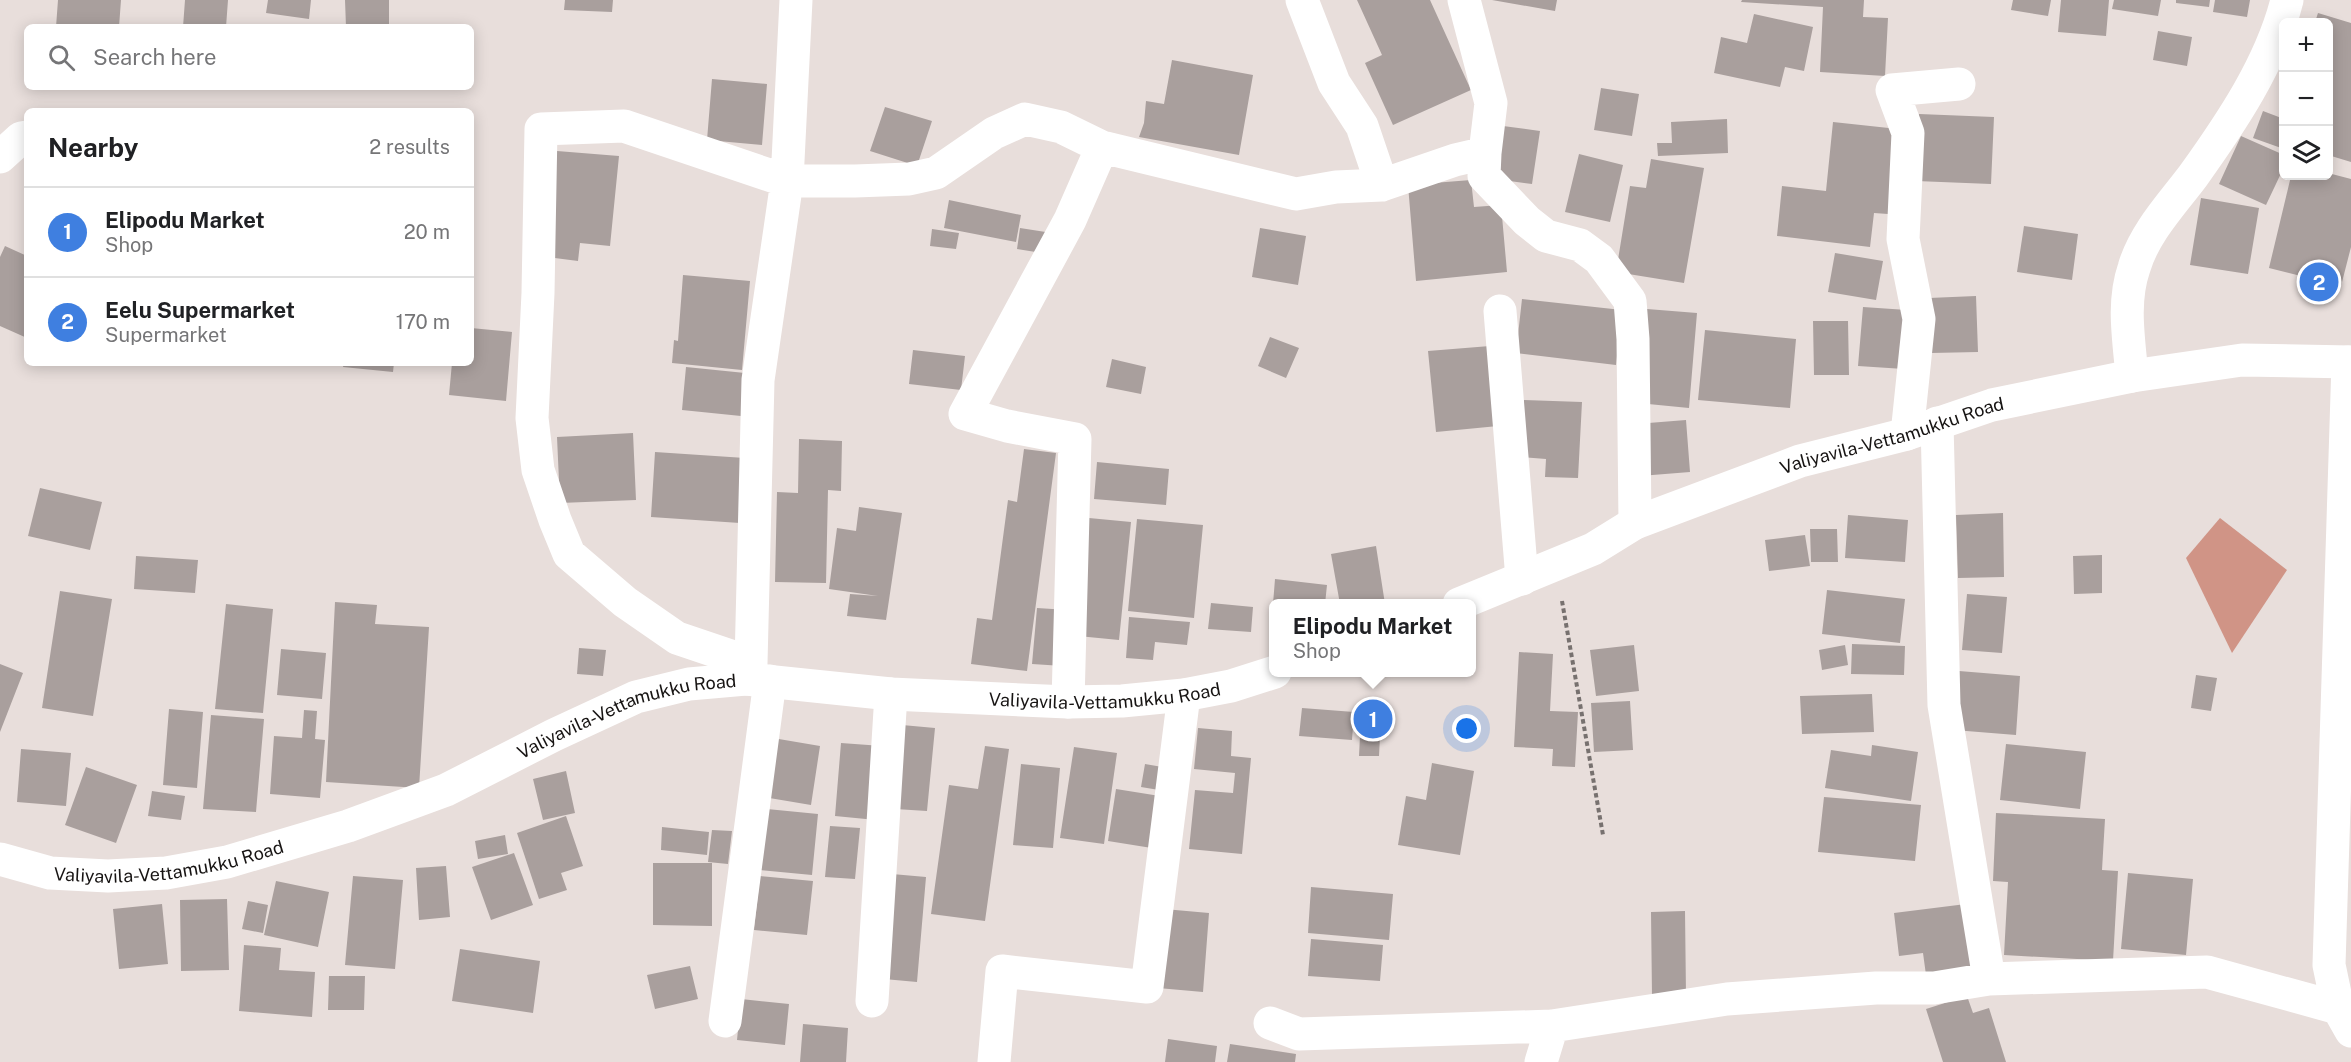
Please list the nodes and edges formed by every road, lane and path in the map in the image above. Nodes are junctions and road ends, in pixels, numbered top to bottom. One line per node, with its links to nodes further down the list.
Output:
1 (796, 0): 10 (street)
2 (1302, 0): 11 (street)
3 (1464, 0): 8 (street)
4 (2286, 0): 14 (street)
5 (1959, 84): 16 (street)
6 (24, 138): 9 (street)
7 (1102, 147): 10 (street); 11 (street); 25 (street)
8 (1485, 153): 11 (street); 17 (street)
9 (0, 157)
10 (787, 181): 21 (street); 21 (street)
11 (1383, 185)
12 (1500, 311): 19 (street)
13 (2350, 362): 14 (street, Valiyavila-Vettamukku Road); 30 (street)
14 (2132, 376): 15 (street, Valiyavila-Vettamukku Road)
15 (1937, 423): 16 (street, Valiyavila-Vettamukku Road); 28 (street)
16 (1907, 434): 17 (street, Valiyavila-Vettamukku Road)
17 (1635, 523): 18 (street, Valiyavila-Vettamukku Road)
18 (1556, 565): 19 (street, Valiyavila-Vettamukku Road); 26 (path)
19 (1522, 579): 20 (street, Valiyavila-Vettamukku Road)
20 (1470, 599)
21 (756, 674): 23 (street, Valiyavila-Vettamukku Road); 27 (street, Valiyavila-Vettamukku Road); 31 (street)
22 (1269, 674): 24 (street, Valiyavila-Vettamukku Road)
23 (891, 694): 25 (street, Valiyavila-Vettamukku Road); 29 (street)
24 (1184, 695): 25 (street, Valiyavila-Vettamukku Road); 34 (street)
25 (1068, 702)
26 (1603, 835)
27 (0, 859)
28 (1989, 979): 30 (street); 33 (street)
29 (872, 1001)
30 (2344, 1019)
31 (725, 1021)
32 (1270, 1023): 33 (street)
33 (1552, 1026): 35 (street)
34 (994, 1062)
35 (1541, 1062)

